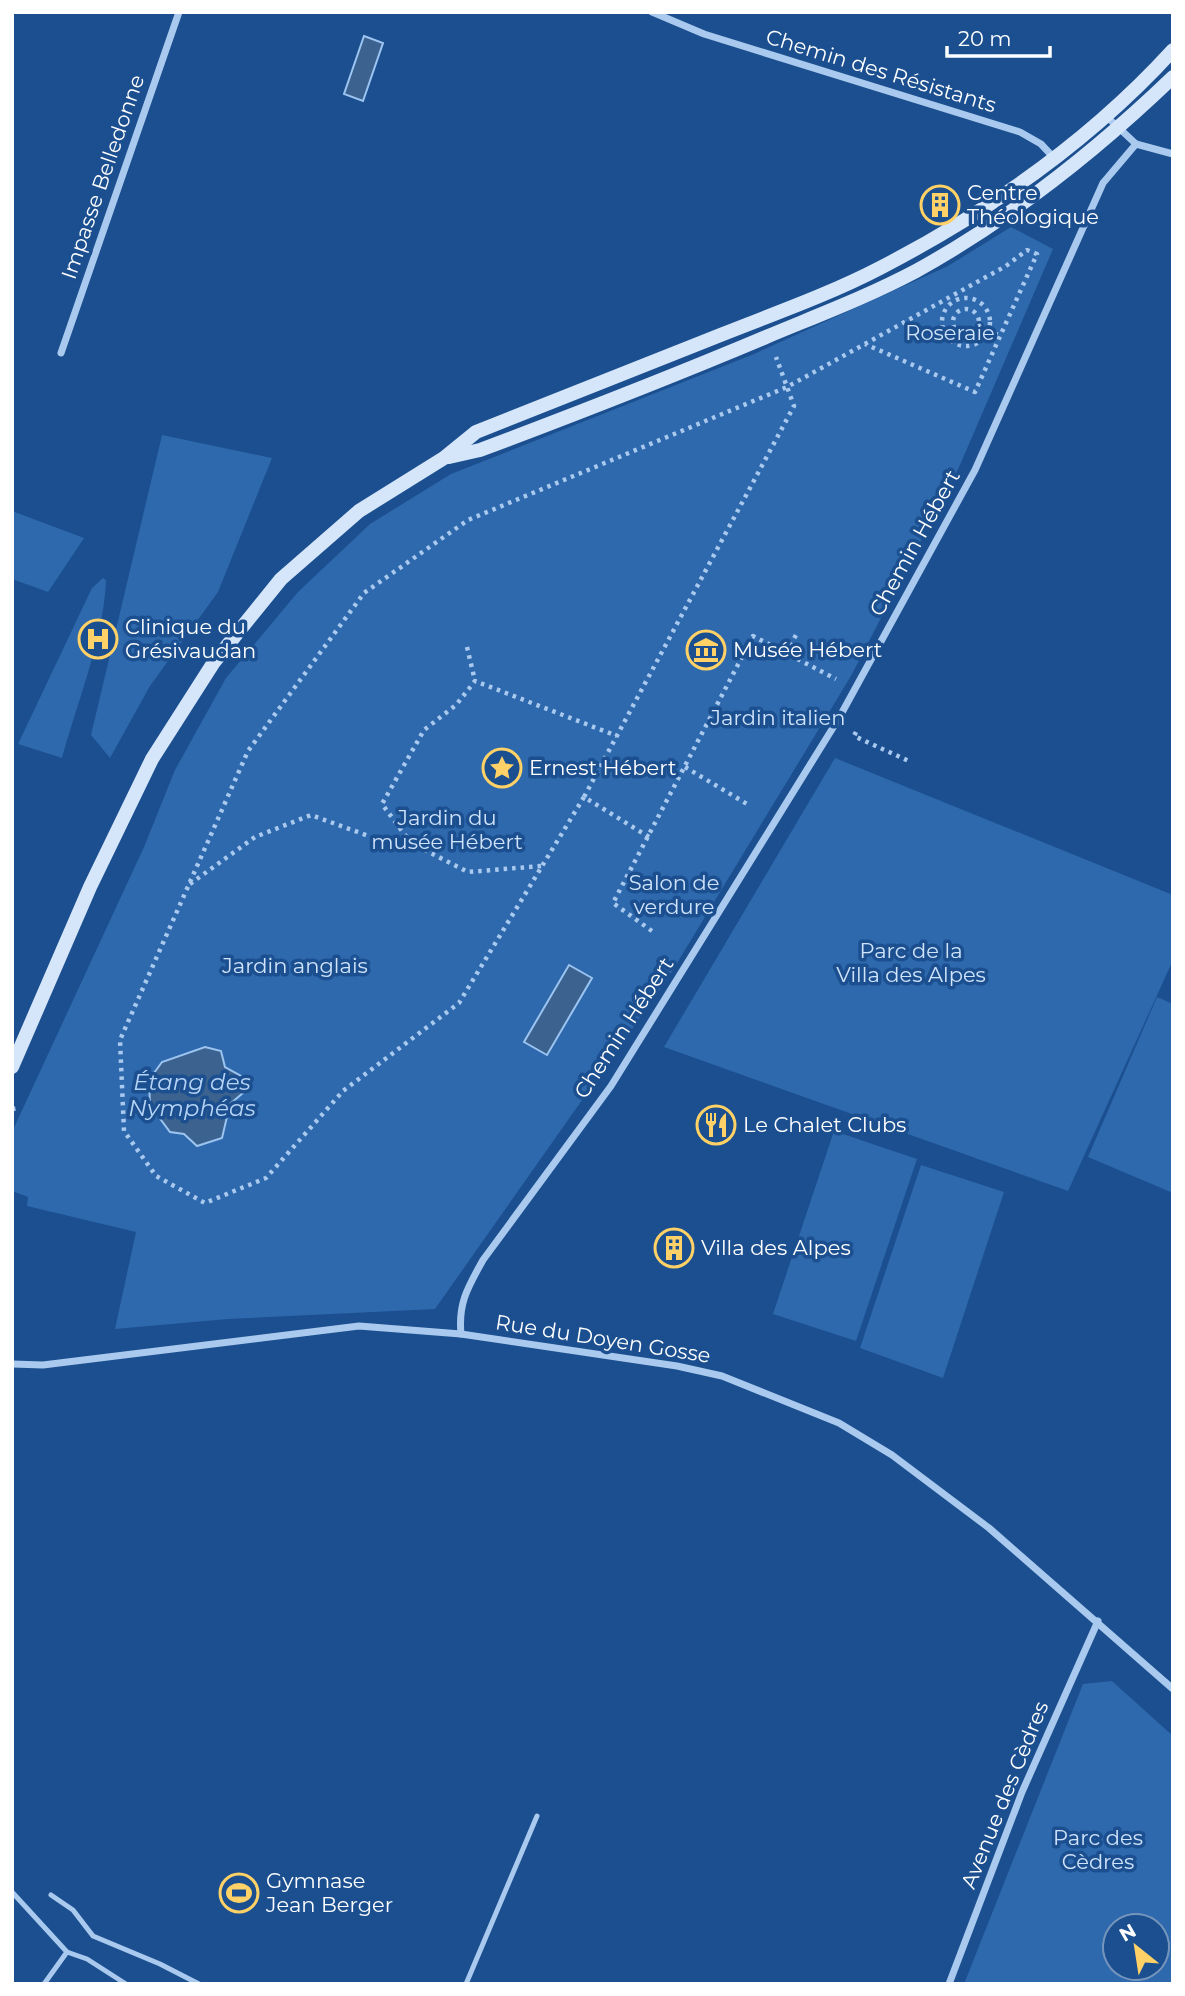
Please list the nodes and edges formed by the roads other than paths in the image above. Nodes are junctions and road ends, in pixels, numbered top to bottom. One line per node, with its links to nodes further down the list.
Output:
1 (178, 12): 10 (street, Impasse Belledonne)
2 (652, 12): 9 (street, Chemin des Résistants)
3 (1173, 50): 5 (street)
4 (1173, 77): 6 (street)
5 (1106, 116): 6 (street); 9 (street)
6 (1114, 133): 7 (street); 11 (street)
7 (1136, 145): 8 (street); 13 (street, Chemin Hébert)
8 (1173, 154)
9 (1054, 158): 11 (street)
10 (61, 353)
11 (444, 458): 12 (street)
12 (12, 1067)
13 (461, 1334): 14 (street, Rue du Doyen Gosse); 15 (street, Rue du Doyen Gosse)
14 (12, 1364)
15 (1098, 1621): 16 (street, Rue du Doyen Gosse); 25 (street, Avenue des Cèdres)
16 (1173, 1689)
17 (537, 1816): 24 (lane)
18 (12, 1892): 20 (lane)
19 (51, 1895): 23 (lane)
20 (67, 1952): 21 (lane); 22 (lane)
21 (44, 1984)
22 (126, 1984)
23 (199, 1984)
24 (466, 1984)
25 (949, 1984)

